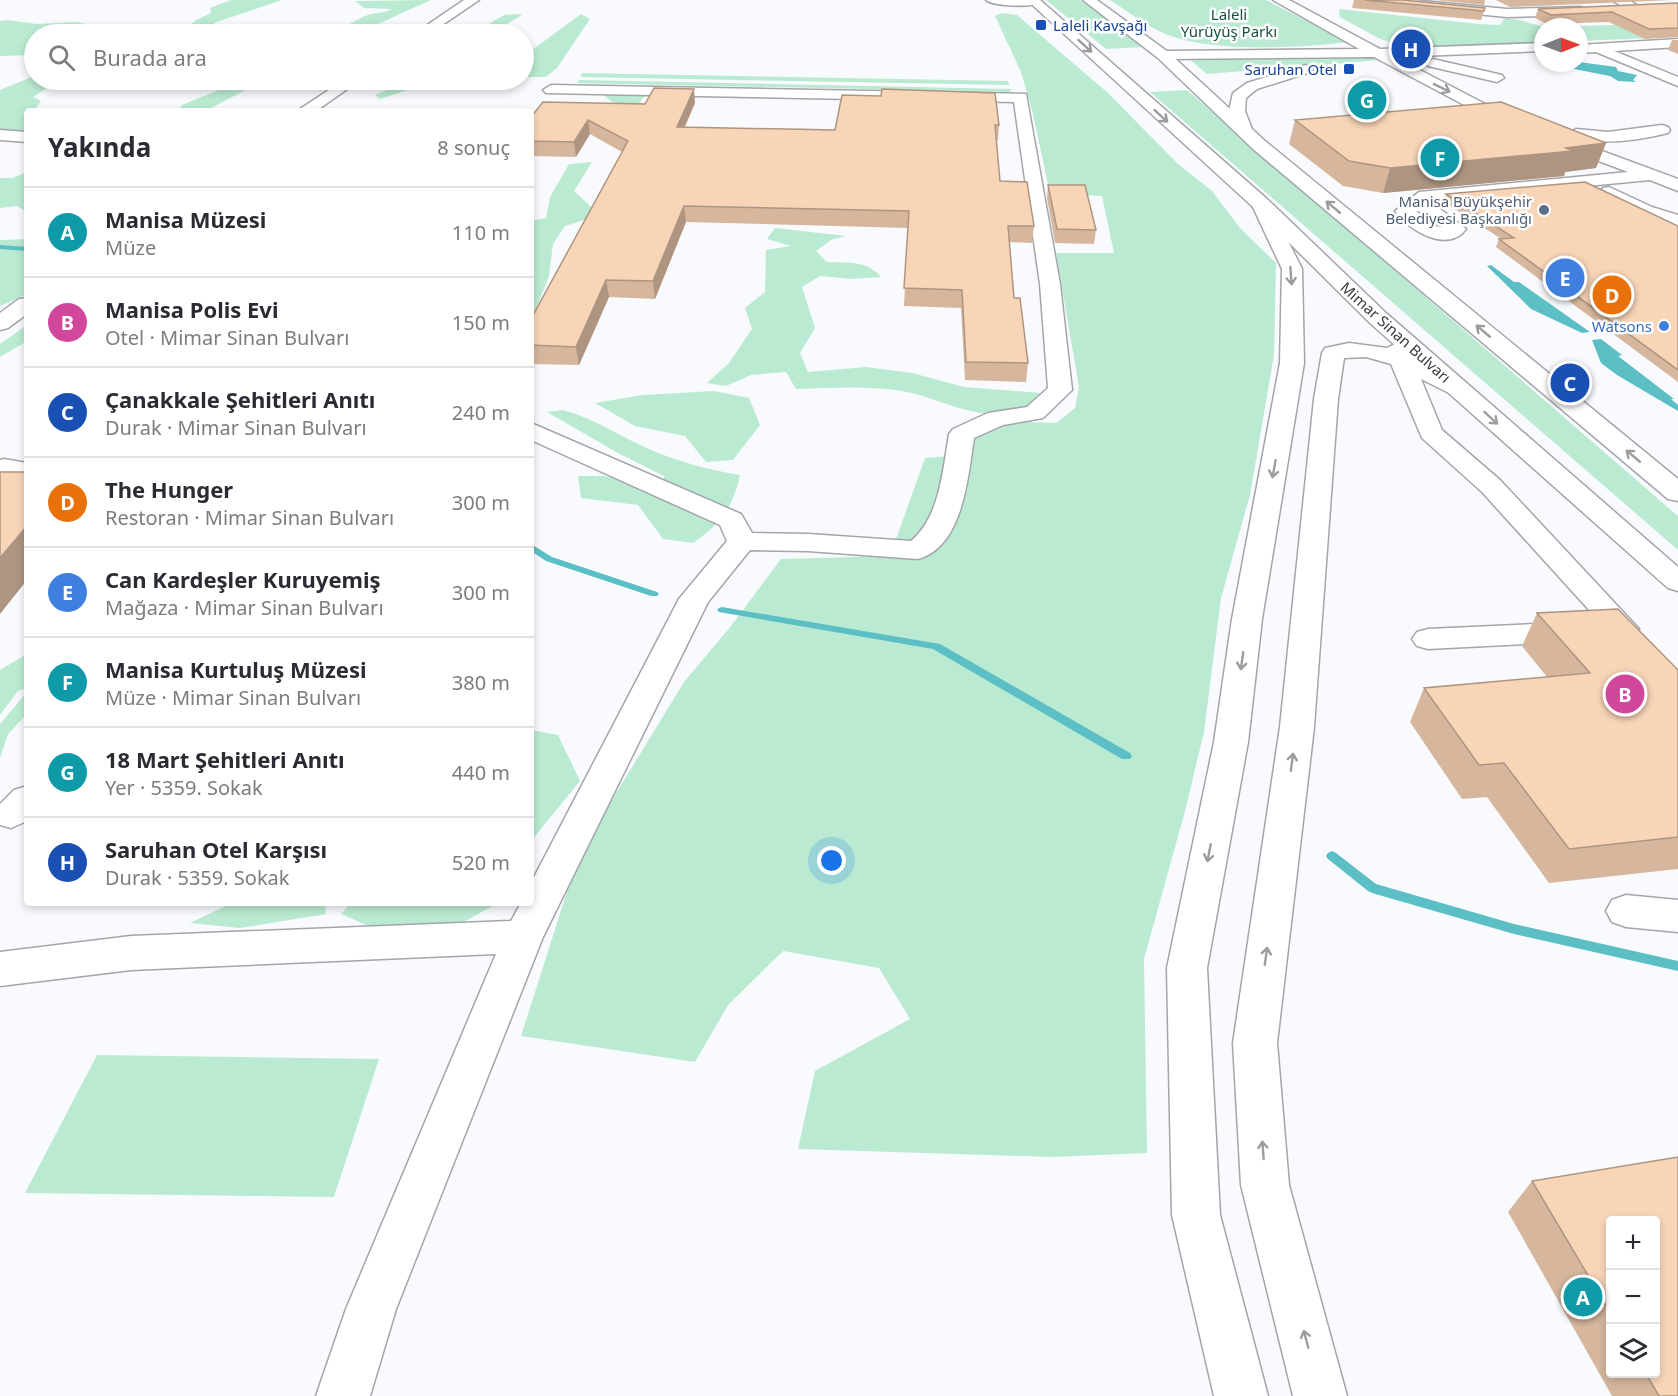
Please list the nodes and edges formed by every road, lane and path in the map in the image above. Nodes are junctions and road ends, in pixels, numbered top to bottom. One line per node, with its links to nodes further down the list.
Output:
1 (473, 0): 15 (main road)
2 (992, 0): 3 (main road)
3 (1002, 0): 8 (main road)
4 (1089, 0): 14 (main road)
5 (1279, 0): 25 (main road)
6 (1373, 0): 9 (main road)
7 (1538, 0): 13 (main road)
8 (1034, 1): 27 (main road, Mimar Sinan Bulvarı, one-way to 27)
9 (1423, 3): 13 (main road)
10 (1610, 6): 11 (main road); 13 (main road)
11 (1641, 8)
12 (1332, 11): 25 (main road)
13 (1565, 11)
14 (1113, 18): 22 (main road); 24 (main road)
15 (436, 24)
16 (1678, 41): 17 (main road); 19 (main road)
17 (1588, 46)
18 (1588, 48): 19 (main road)
19 (1596, 48): 34 (main road)
20 (1534, 49): 25 (main road)
21 (1534, 50): 26 (main road)
22 (1330, 54): 24 (main road); 25 (main road)
23 (1134, 55): 24 (main road)
24 (1163, 55): 31 (main road)
25 (1390, 56): 26 (main road); 28 (main road); 37 (main road, one-way to 37)
26 (1417, 60): 30 (main road)
27 (1112, 66): 32 (main road); 49 (main road, Mimar Sinan Bulvarı, one-way to 49)
28 (1306, 69): 29 (main road); 42 (main road)
29 (1238, 75)
30 (1497, 78)
31 (1197, 79): 33 (main road); 42 (main road)
32 (1145, 82)
33 (1172, 82)
34 (1678, 82)
35 (338, 90): 39 (main road)
36 (551, 90): 60 (main road)
37 (1482, 96): 38 (main road); 46 (main road)
38 (1517, 107)
39 (310, 108)
40 (1545, 118): 41 (main road)
41 (1662, 129)
42 (1245, 132): 59 (main road, one-way to 42)
43 (0, 135): 44 (main road)
44 (24, 137)
45 (1678, 171): 46 (main road)
46 (1653, 174): 47 (main road); 48 (main road)
47 (1588, 182): 50 (main road); 51 (main road)
48 (1678, 186)
49 (1260, 203): 53 (main road, Mimar Sinan Bulvarı); 71 (main road, one-way to 71)
50 (1412, 204)
51 (1677, 226)
52 (24, 306): 54 (main road)
53 (1378, 318): 55 (main road); 56 (main road, Mimar Sinan Bulvarı)
54 (0, 323)
55 (1403, 359): 56 (main road); 63 (main road); 72 (main road, one-way to 55)
56 (1464, 393): 58 (main road, Mimar Sinan Bulvarı, one-way to 58)
57 (534, 432): 60 (main road)
58 (1555, 476): 61 (main road, Mimar Sinan Bulvarı); 62 (main road)
59 (1678, 493)
60 (742, 542): 68 (main road)
61 (1678, 582)
62 (1678, 604)
63 (1624, 629): 64 (main road); 65 (main road)
64 (1428, 639)
65 (1647, 651)
66 (1626, 911): 67 (main road)
67 (1678, 916)
68 (523, 937): 69 (main road); 70 (main road)
69 (0, 969)
70 (343, 1396)
71 (1241, 1396)
72 (1320, 1396)

